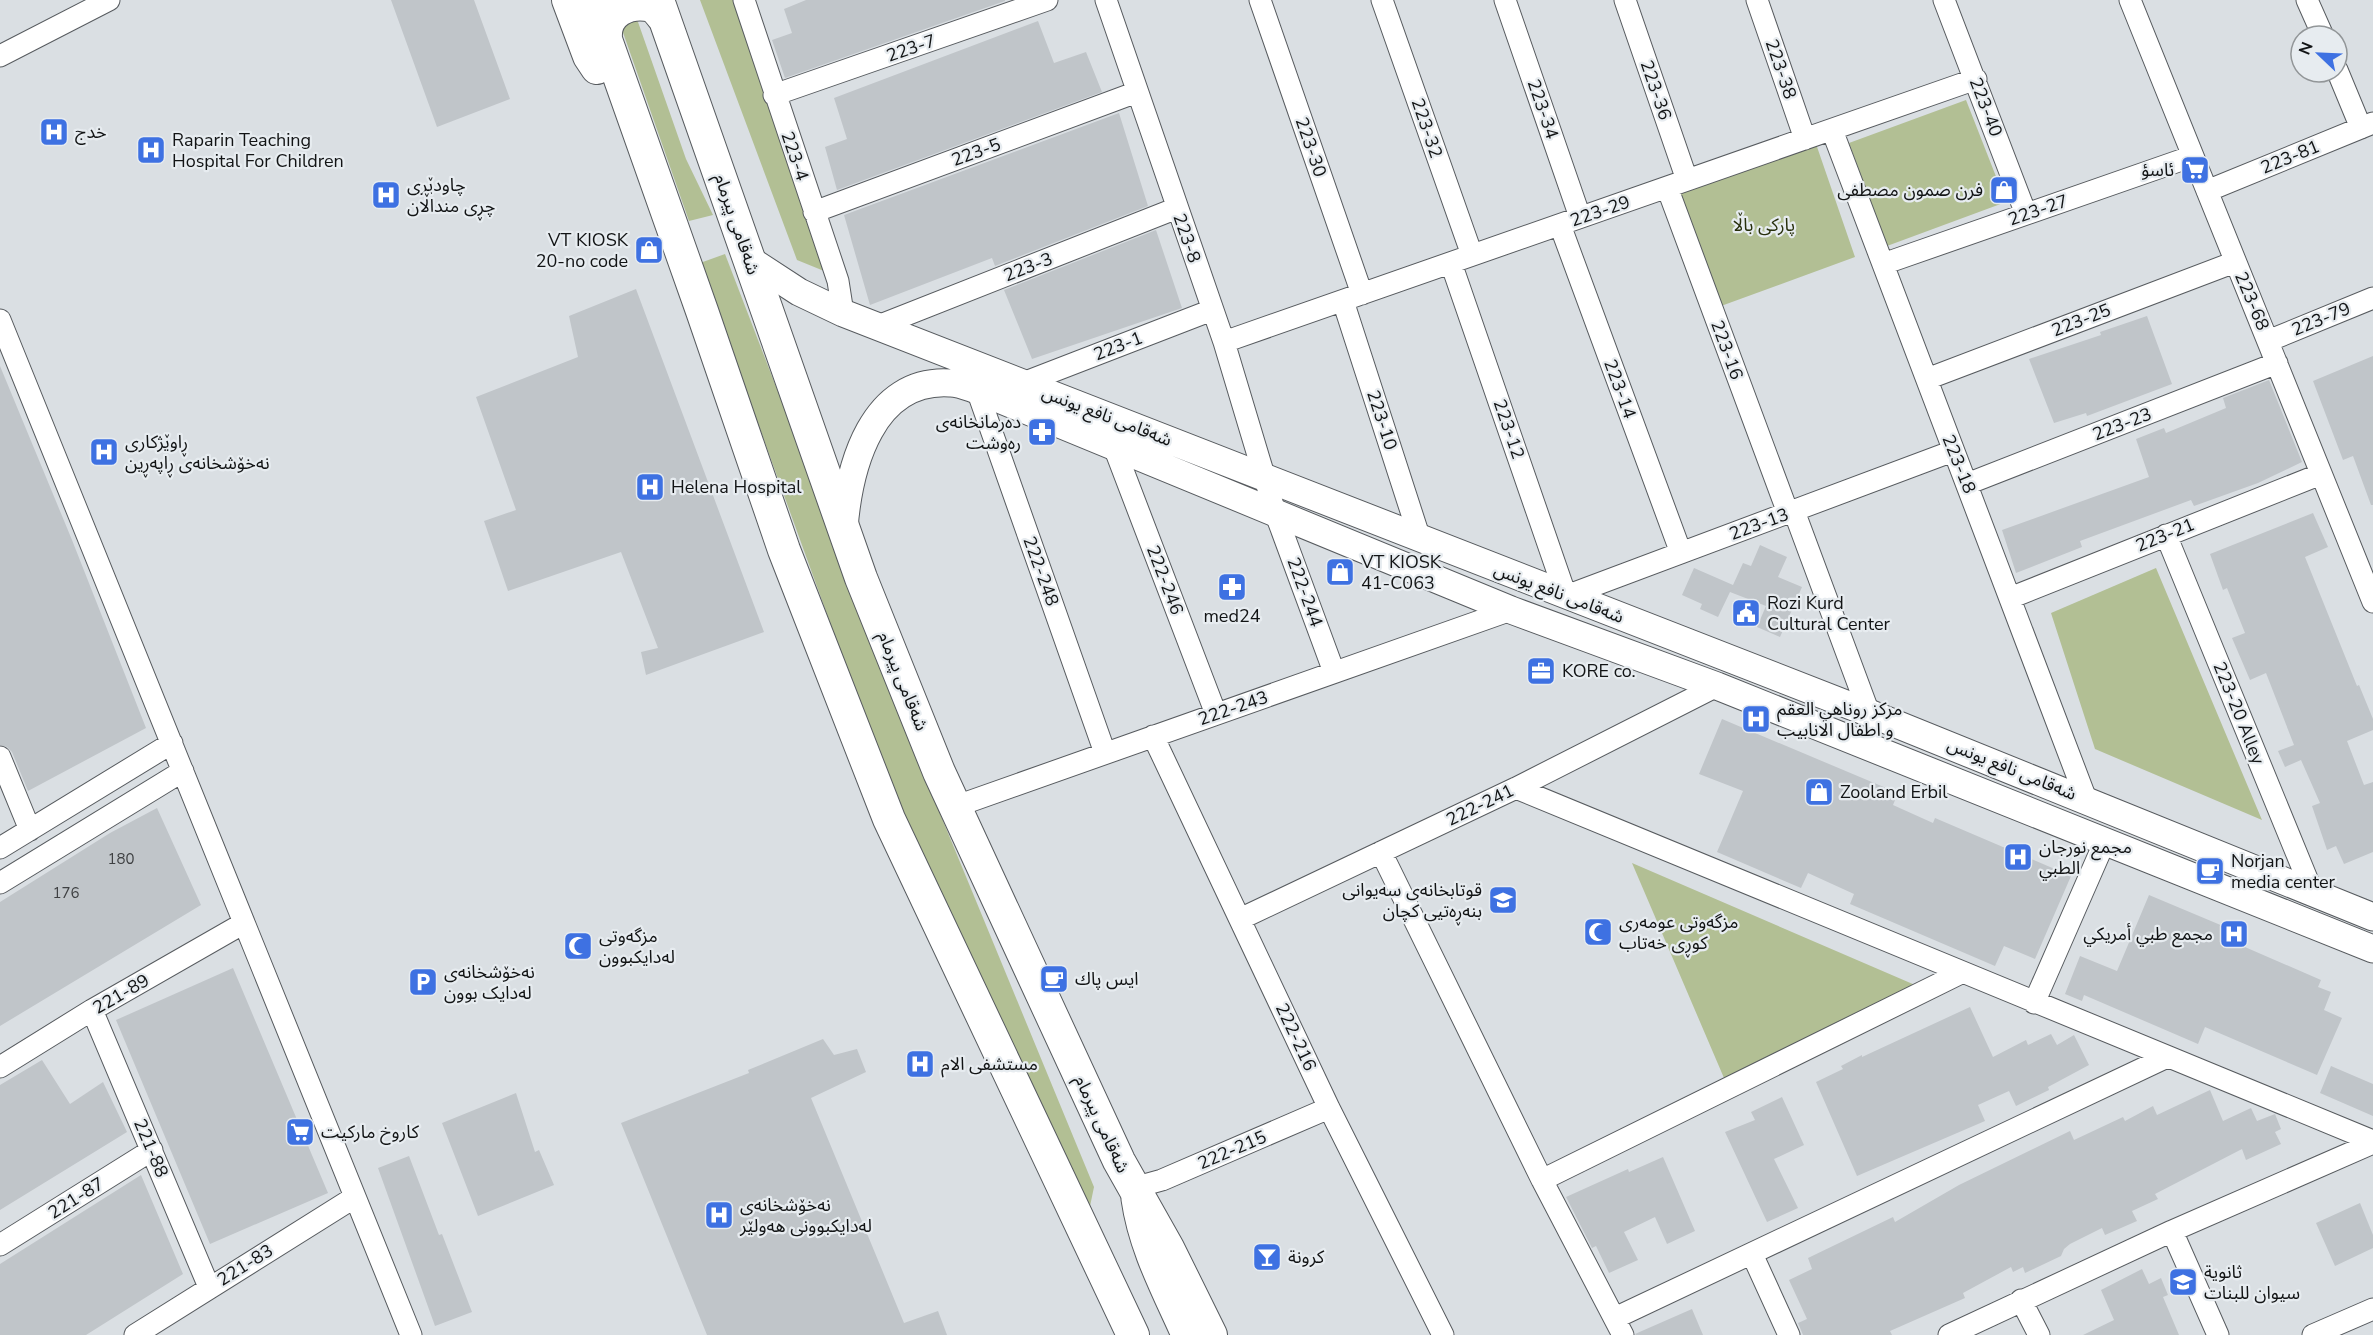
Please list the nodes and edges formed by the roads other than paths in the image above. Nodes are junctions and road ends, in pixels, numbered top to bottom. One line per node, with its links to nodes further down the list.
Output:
1 (109, 0): 18 (street)
2 (568, 0): 26 (highway)
3 (592, 0): 17 (highway)
4 (744, 0): 22 (street, 223-4)
5 (1047, 0): 22 (street, 223-7)
6 (1106, 0): 21 (street, 223-8)
7 (1260, 0): 40 (street, 223-30)
8 (1382, 0): 35 (street, 223-32)
9 (1505, 0): 33 (street, 223-34)
10 (1625, 0): 28 (street, 223-36)
11 (1756, 0): 25 (street, 223-38)
12 (1944, 0): 19 (street, 223-40)
13 (2130, 0): 27 (street, 223-68)
14 (2307, 0): 16 (street)
15 (661, 10): 17 (highway); 36 (highway, شەقامی پیرمام)
16 (2317, 24)
17 (606, 38): 26 (highway)
18 (0, 56)
19 (1976, 79): 24 (street, 223-29); 32 (street, 223-40)
20 (2344, 84): 23 (street)
21 (1137, 92): 30 (street, 223-8); 31 (street, 223-5)
22 (774, 95): 31 (street, 223-4)
23 (2367, 126): 29 (street, 223-81)
24 (1832, 130): 25 (street, 223-29); 39 (street, 223-18)
25 (1805, 139): 28 (street, 223-29)
26 (646, 149): 110 (highway)
27 (2193, 156): 29 (street, 223-68); 32 (street, 223-27)
28 (1677, 184): 33 (street, 223-29); 58 (street, 223-16)
29 (2206, 191): 37 (street, 223-68)
30 (1177, 208): 42 (street, 223-8); 45 (street, 223-3)
31 (814, 212): 43 (street, 223-4)
32 (2026, 214): 39 (street, 223-27)
33 (1580, 218): 34 (street, 223-29)
34 (1560, 225): 35 (street, 223-29); 62 (street, 223-14)
35 (1472, 255): 38 (street, 223-29)
36 (750, 260): 43 (main road, شەقامی نافع یونس); 59 (highway, شەقامی پیرمام)
37 (2235, 262): 46 (street, 223-68); 49 (street, 223-25)
38 (1451, 263): 40 (street, 223-29); 63 (street, 223-12)
39 (1883, 264): 49 (street, 223-18)
40 (1352, 297): 47 (street, 223-29); 61 (street, 223-10)
41 (2373, 298): 46 (street, 223-79)
42 (1212, 310): 47 (street, 223-8); 50 (street, 223-1)
43 (843, 313): 45 (main road, شەقامی نافع یونس)
44 (0, 320): 73 (street)
45 (878, 326): 50 (main road, شەقامی نافع یونس)
46 (2268, 341): 48 (street, 223-68)
47 (1224, 342): 55 (street, 223-8)
48 (2277, 363): 54 (street, 223-68); 56 (street, 223-23)
49 (1927, 379): 53 (street, 223-18)
50 (1023, 383): 55 (main road, شەقامی نافع یونس)
51 (976, 390): 52 (main road, شەقامی نافع یونس); 59 (main road, شەقامی نافع یونس); 74 (street, 222-248)
52 (1114, 447): 57 (main road, شەقامی نافع یونس); 71 (street, 222-246)
53 (1953, 452): 56 (street, 223-18); 58 (street, 223-13)
54 (2321, 474): 60 (street, 223-21); 65 (street, 223-68)
55 (1263, 477): 57 (street, 222-244); 61 (main road, شەقامی نافع یونس)
56 (1967, 484): 64 (street, 223-18)
57 (1275, 512): 66 (main road, شەقامی نافع یونس); 68 (street, 222-244)
58 (1791, 512): 62 (street, 223-13); 70 (street, 223-16)
59 (844, 528): 79 (highway, شەقامی پیرمام)
60 (2166, 535): 64 (street, 223-21); 85 (street, 223-20 Alley)
61 (1420, 539): 63 (main road, شەقامی نافع یونس)
62 (1681, 553): 63 (street, 223-13)
63 (1566, 596): 67 (main road); 70 (main road, شەقامی نافع یونس)
64 (2010, 598): 78 (street, 223-18)
65 (2373, 602)
66 (1511, 610): 67 (main road, شەقامی نافع یونس); 68 (street, 222-243)
67 (1554, 626): 69 (main road, شەقامی نافع یونس)
68 (1334, 672): 71 (street, 222-243)
69 (1718, 686): 77 (street, 222-241); 81 (main road, شەقامی نافع یونس)
70 (1869, 713): 78 (main road, شەقامی نافع یونس)
71 (1216, 714): 72 (street, 222-243)
72 (1153, 736): 74 (street, 222-243); 87 (street, 222-216)
73 (171, 743): 76 (street); 80 (street)
74 (1105, 753): 79 (street, 222-243)
75 (0, 757): 80 (street)
76 (183, 771): 84 (street); 88 (street)
77 (1516, 788): 83 (street, 222-241); 90 (street)
78 (2086, 799): 85 (main road, شەقامی نافع یونس)
79 (954, 807): 99 (highway, شەقامی پیرمام)
80 (30, 830): 82 (street)
81 (2105, 841): 89 (main road, شەقامی نافع یونس); 91 (street)
82 (0, 848)
83 (1381, 852): 87 (street, 222-241); 98 (street)
84 (0, 883)
85 (2312, 891): 86 (main road, شەقامی نافع یونس)
86 (2373, 917)
87 (1240, 919): 95 (street, 222-216)
88 (244, 923): 92 (street, 221-89); 100 (street)
89 (2371, 944)
90 (1961, 973): 91 (street); 98 (street)
91 (2034, 1003): 93 (street)
92 (92, 1010): 94 (street, 221-89); 97 (street, 221-88)
93 (2167, 1057): 96 (street); 103 (street)
94 (0, 1067)
95 (1329, 1108): 99 (street, 222-215); 113 (street, 222-216)
96 (2373, 1142): 101 (street)
97 (152, 1150): 102 (street, 221-87); 104 (street, 221-88)
98 (1542, 1180): 107 (street)
99 (1133, 1188): 111 (main road); 112 (highway, شەقامی پیرمام)
100 (355, 1197): 104 (street, 221-83); 109 (street)
101 (2172, 1232): 105 (street); 117 (street)
102 (0, 1245)
103 (1752, 1254): 107 (street); 114 (street)
104 (209, 1287): 108 (street, 221-83)
105 (2021, 1300): 115 (street); 116 (street)
106 (2373, 1309): 118 (street)
107 (1619, 1326)
108 (135, 1335)
109 (411, 1335)
110 (1133, 1335)
111 (1185, 1335)
112 (1211, 1335)
113 (1443, 1335)
114 (1789, 1335)
115 (1949, 1335)
116 (2039, 1335)
117 (2218, 1335)
118 (2313, 1335)

